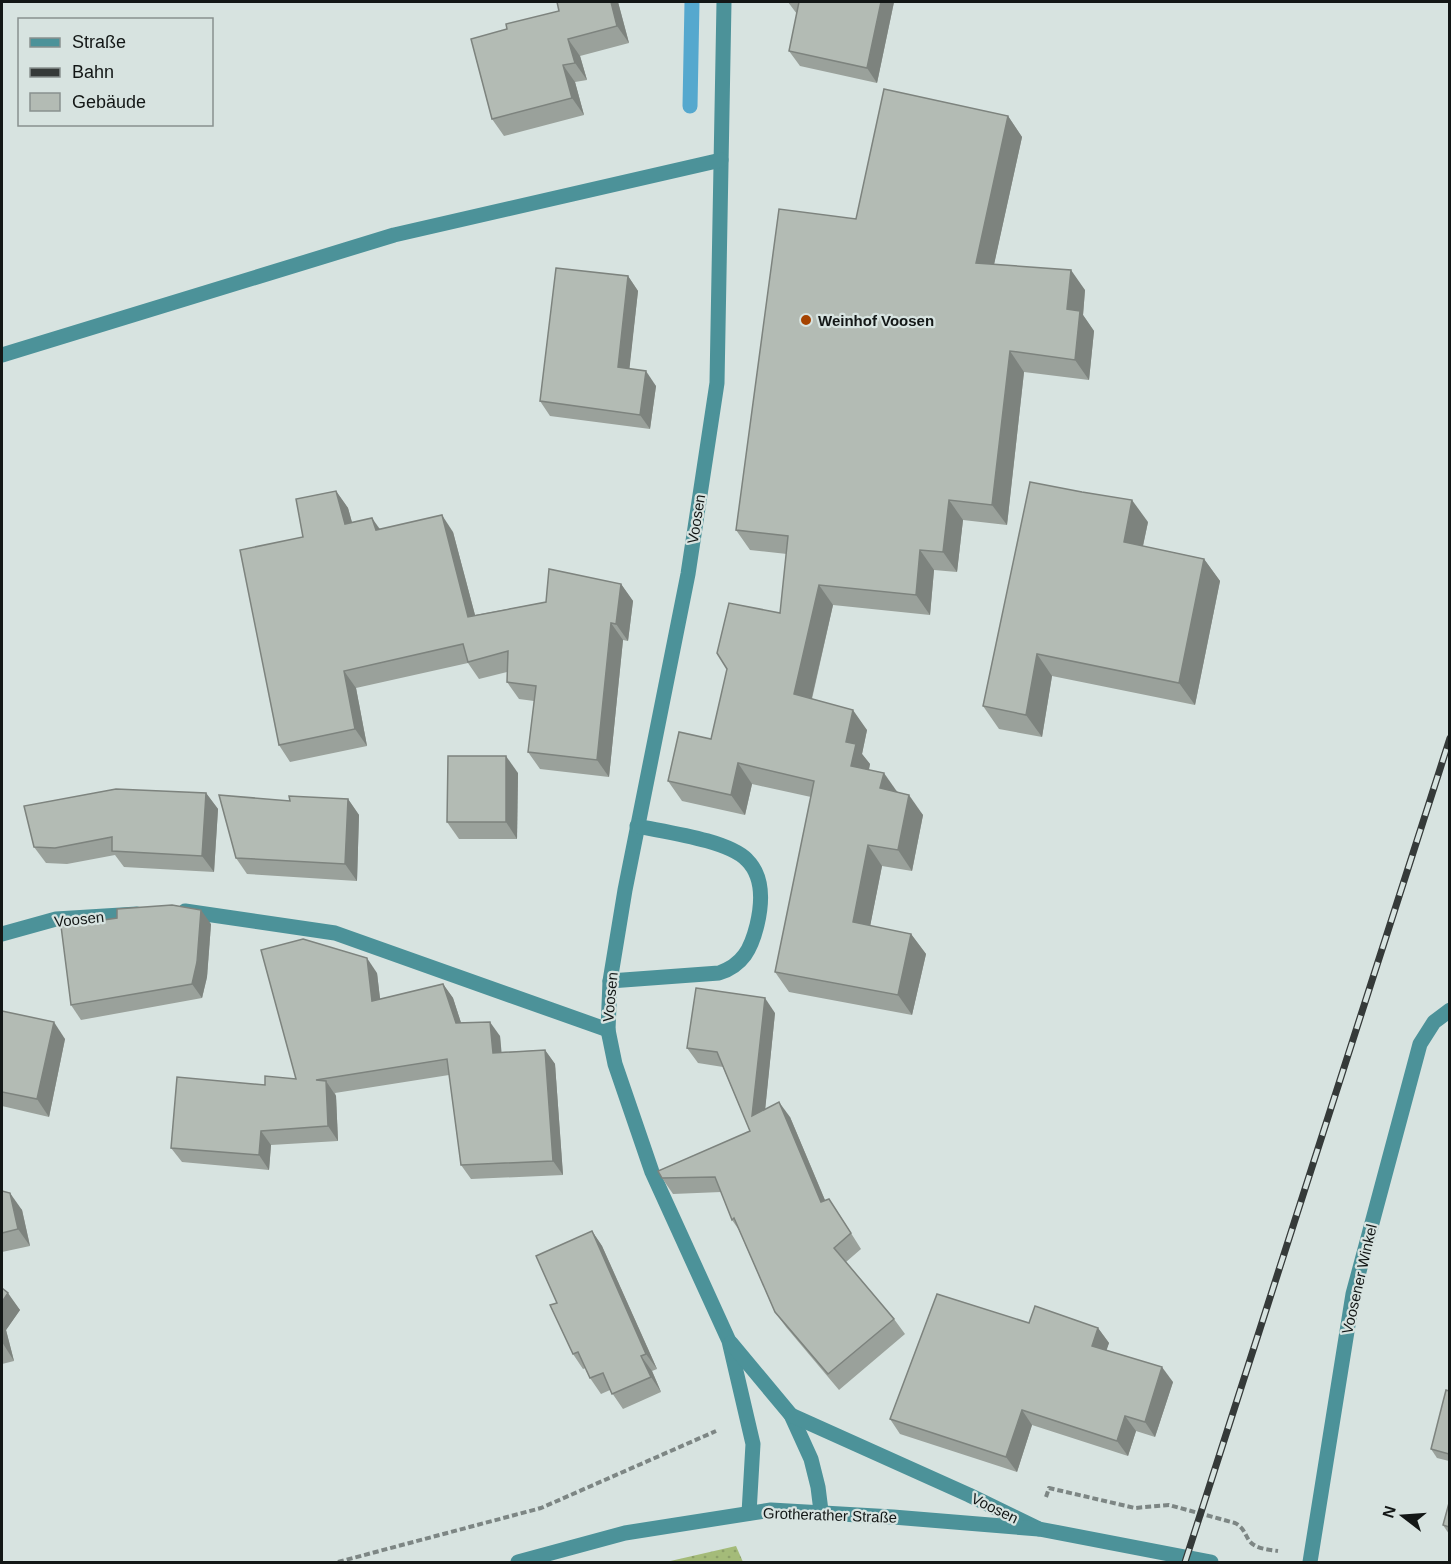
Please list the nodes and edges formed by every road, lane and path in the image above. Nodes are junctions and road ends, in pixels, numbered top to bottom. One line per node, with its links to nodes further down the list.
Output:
1 (724, 2): 2 (street, Voosen)
2 (721, 160): 3 (street); 4 (street, Voosen)
3 (2, 355)
4 (637, 826): 8 (street, Voosen); 8 (street)
5 (170, 911): 10 (street, Voosen)
6 (147, 913): 7 (street, Voosen)
7 (2, 934)
8 (610, 981): 10 (street, Voosen)
9 (1449, 1010): 20 (street, Voosener Winkel)
10 (608, 1030): 11 (street, Voosen)
11 (729, 1341): 12 (street); 13 (street, Voosen)
12 (791, 1414): 14 (street); 16 (street, Voosen)
13 (753, 1444): 15 (street, Voosen); 17 (path)
14 (821, 1511): 15 (street, Grotherather Straße); 16 (street, Grotherather Straße)
15 (749, 1513): 18 (street, Grotherather Straße)
16 (1039, 1529): 19 (street, Voosen)
17 (338, 1563)
18 (518, 1563)
19 (1211, 1563)
20 (1310, 1563)

